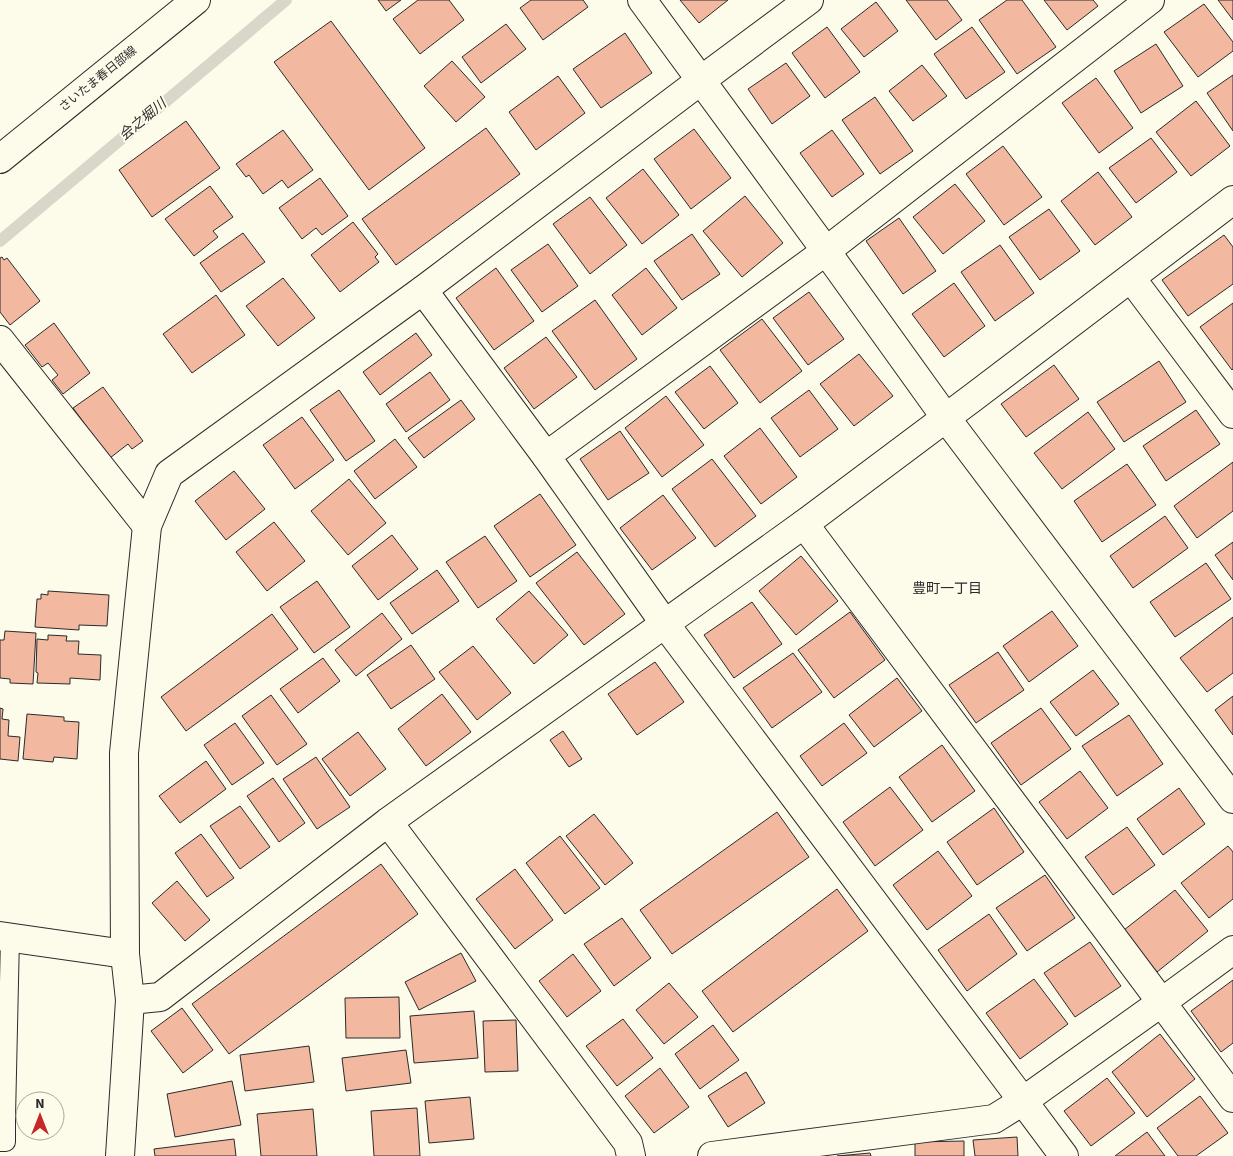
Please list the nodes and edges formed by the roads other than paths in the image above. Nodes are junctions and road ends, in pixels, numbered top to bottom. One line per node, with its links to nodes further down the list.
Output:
1 (196, 0): 6 (street, さいたま春日部線)
2 (642, 0): 5 (street)
3 (809, 0): 5 (street)
4 (1150, 0): 8 (street)
5 (700, 81): 8 (street); 10 (street)
6 (0, 159)
7 (1233, 200): 9 (street)
8 (826, 251): 13 (street); 14 (street)
9 (1131, 278): 12 (street); 13 (street)
10 (423, 290): 14 (street); 16 (street)
11 (0, 340): 16 (street)
12 (1233, 414)
13 (946, 418): 15 (street); 18 (street)
14 (546, 456): 17 (street)
15 (804, 524): 17 (street); 24 (street)
16 (147, 526): 22 (street)
17 (665, 624): 19 (street); 26 (street)
18 (1233, 798)
19 (388, 822): 23 (street); 30 (street)
20 (5, 936): 22 (street); 27 (lane)
21 (1233, 950): 24 (street)
22 (125, 954): 23 (street)
23 (130, 1000): 29 (street)
24 (1162, 1002): 25 (street); 26 (street)
25 (1233, 1098)
26 (1023, 1100): 31 (street); 32 (street)
27 (3, 1116): 28 (lane)
28 (0, 1142)
29 (120, 1156)
30 (631, 1156)
31 (712, 1156)
32 (1064, 1156)

